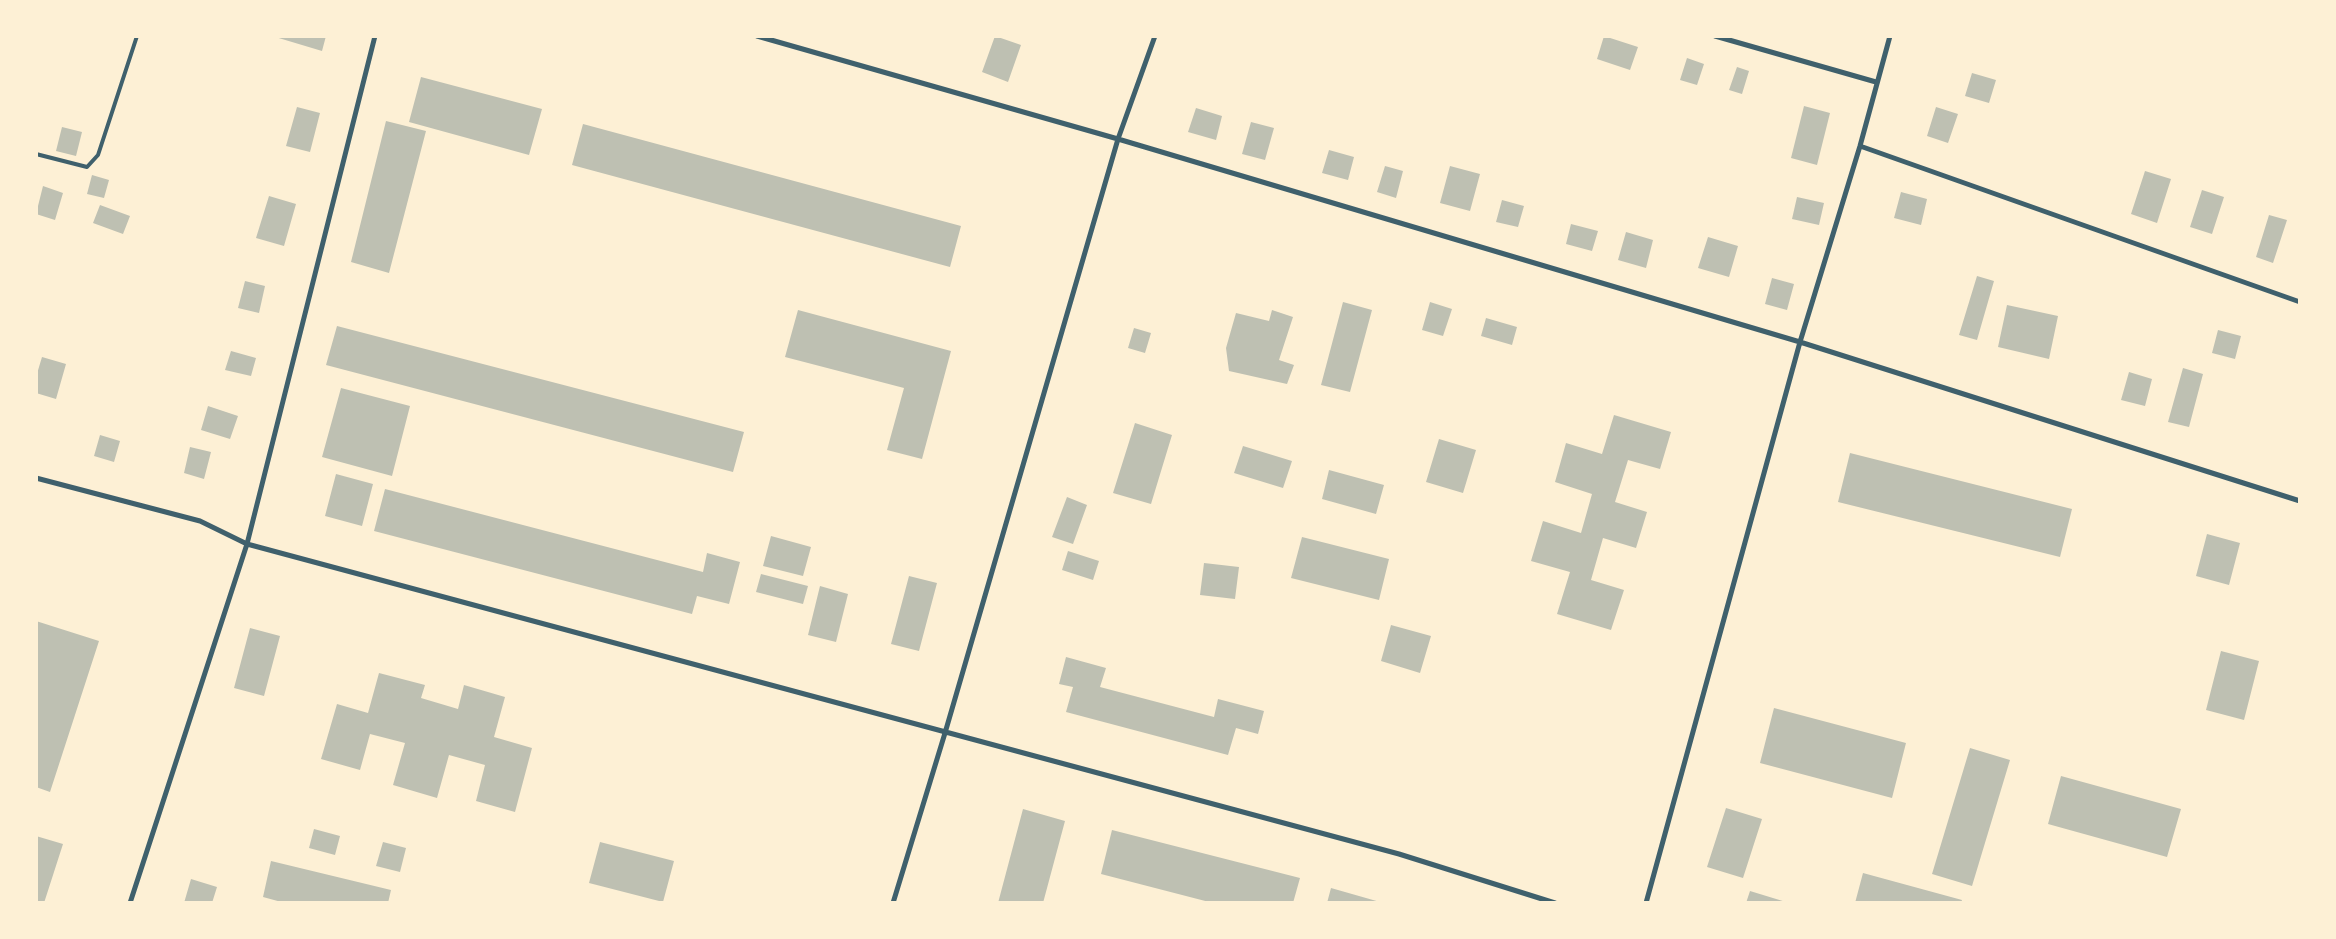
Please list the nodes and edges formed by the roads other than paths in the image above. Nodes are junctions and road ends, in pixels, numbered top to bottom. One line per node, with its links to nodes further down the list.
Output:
1 (137, 36): 10 (lane)
2 (375, 36): 15 (street)
3 (757, 36): 8 (street)
4 (1154, 36): 8 (street)
5 (1715, 36): 7 (street)
6 (1890, 36): 7 (street)
7 (1876, 82): 9 (street)
8 (1118, 139): 12 (street); 16 (street)
9 (1860, 146): 11 (street); 12 (street)
10 (36, 154)
11 (2300, 302)
12 (1800, 342): 14 (street); 20 (street)
13 (36, 478): 15 (street)
14 (2300, 501)
15 (247, 544): 16 (street); 17 (street)
16 (945, 733): 18 (street); 19 (street)
17 (130, 903)
18 (893, 903)
19 (1555, 903)
20 (1646, 903)

